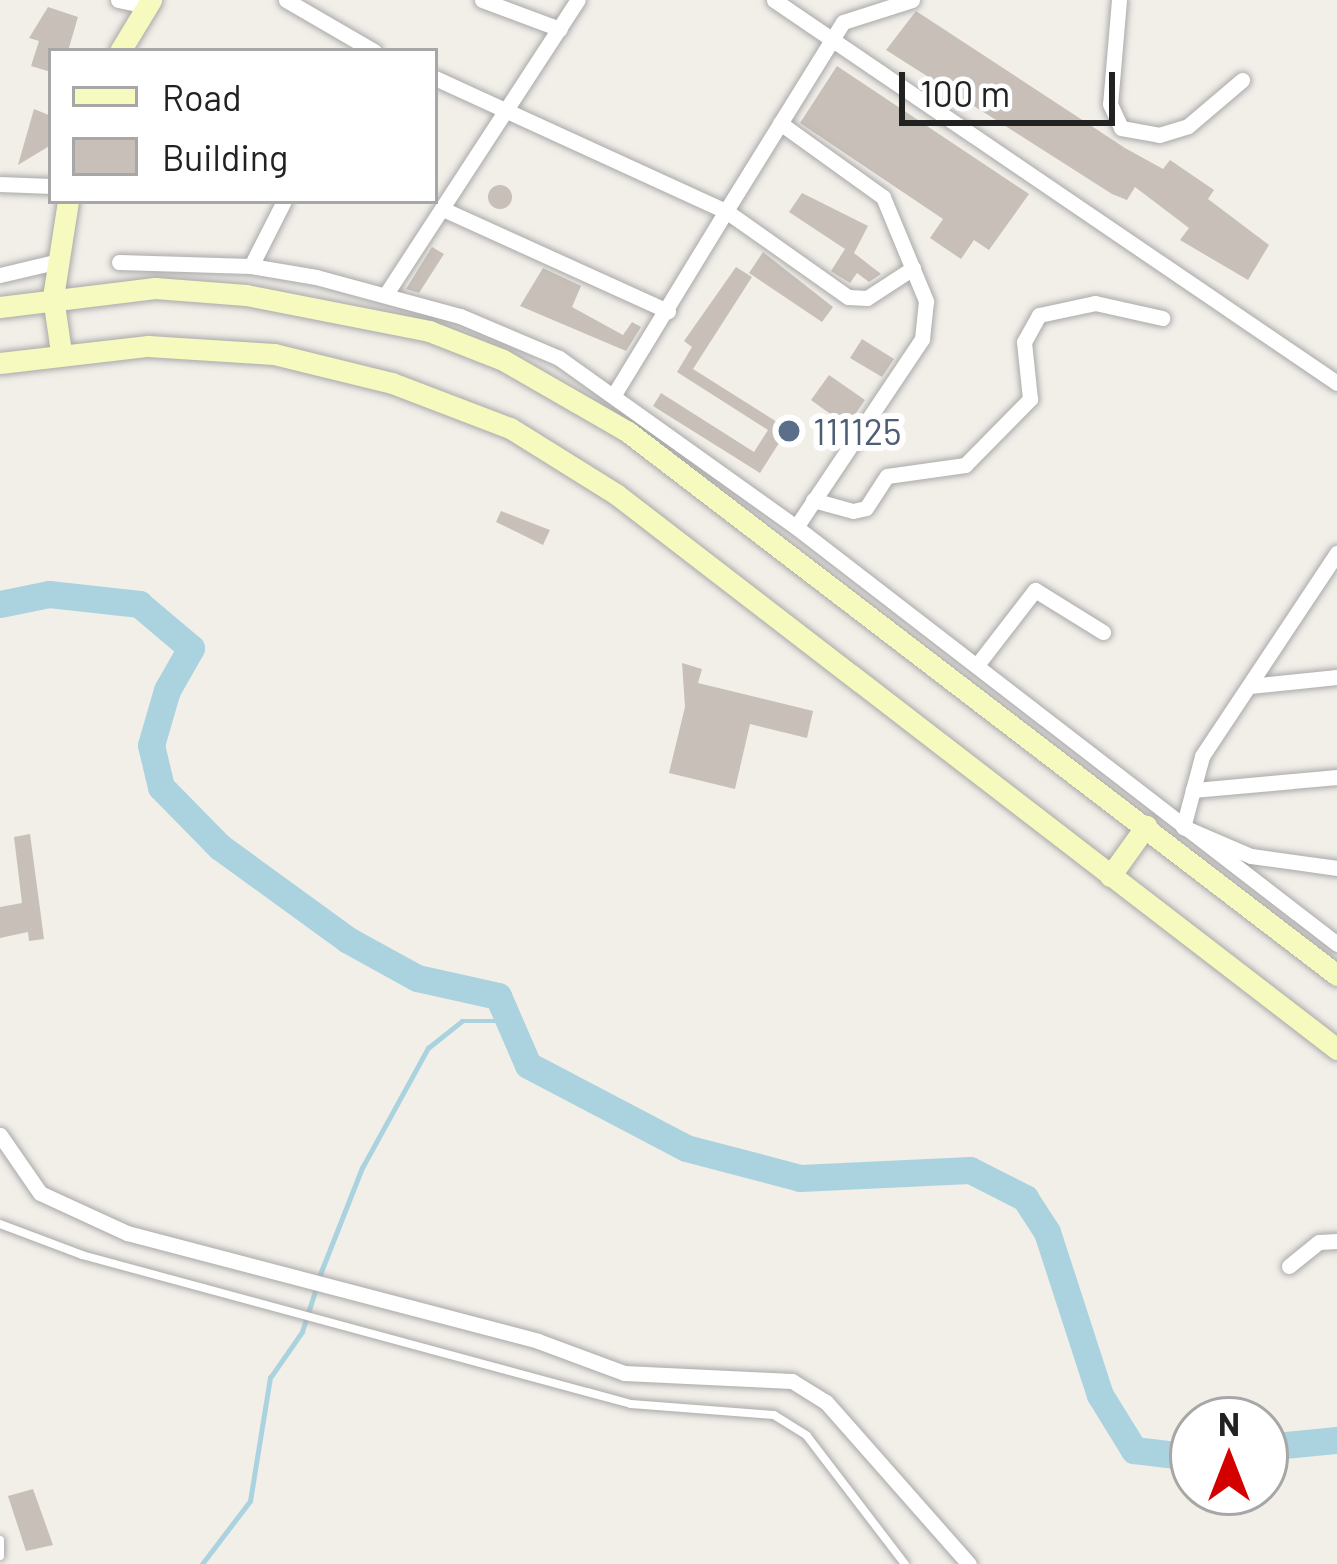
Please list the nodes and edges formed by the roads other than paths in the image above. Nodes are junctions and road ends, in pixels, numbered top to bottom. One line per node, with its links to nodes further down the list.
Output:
1 (118, 0): 8 (street)
2 (286, 0): 12 (street)
3 (482, 0): 9 (street)
4 (578, 0): 9 (street)
5 (774, 0): 10 (street)
6 (912, 0): 10 (street)
7 (1119, 0): 14 (street)
8 (149, 3): 11 (main road)
9 (560, 29): 15 (street)
10 (830, 40): 16 (street); 35 (street)
11 (122, 48)
12 (369, 48)
13 (438, 79): 15 (street)
14 (1242, 80)
15 (510, 111): 21 (street); 22 (street)
16 (780, 122): 22 (street); 26 (street)
17 (0, 184): 18 (street)
18 (48, 186)
19 (67, 204): 23 (main road)
20 (282, 204): 25 (street)
21 (445, 210): 28 (street); 31 (street)
22 (726, 211): 26 (street); 31 (street)
23 (55, 262): 27 (street); 29 (main road)
24 (118, 262): 25 (street)
25 (251, 266): 28 (street)
26 (913, 268): 37 (street)
27 (0, 275)
28 (386, 294): 36 (street)
29 (53, 297): 30 (main road); 33 (main road); 46 (main road)
30 (0, 307)
31 (668, 310): 36 (street)
32 (1162, 318): 37 (street)
33 (62, 352): 34 (main road); 49 (main road)
34 (0, 363)
35 (1337, 383)
36 (616, 391): 38 (street)
37 (813, 500): 38 (street)
38 (796, 526): 41 (street)
39 (1337, 553): 43 (street)
40 (1102, 632): 41 (street)
41 (977, 665): 47 (street)
42 (1337, 677): 43 (street)
43 (1250, 686): 45 (street)
44 (1337, 777): 45 (street)
45 (1193, 790): 47 (street)
46 (1146, 826): 49 (main road); 51 (main road)
47 (1183, 827): 48 (street); 50 (street)
48 (1337, 868)
49 (1110, 876): 52 (main road)
50 (1337, 944)
51 (1337, 975)
52 (1337, 1049)
53 (0, 1135): 60 (street)
54 (0, 1224): 59 (lane)
55 (1337, 1241): 56 (street)
56 (1288, 1266)
57 (0, 1540): 58 (lane)
58 (0, 1556)
59 (904, 1564)
60 (969, 1564)

